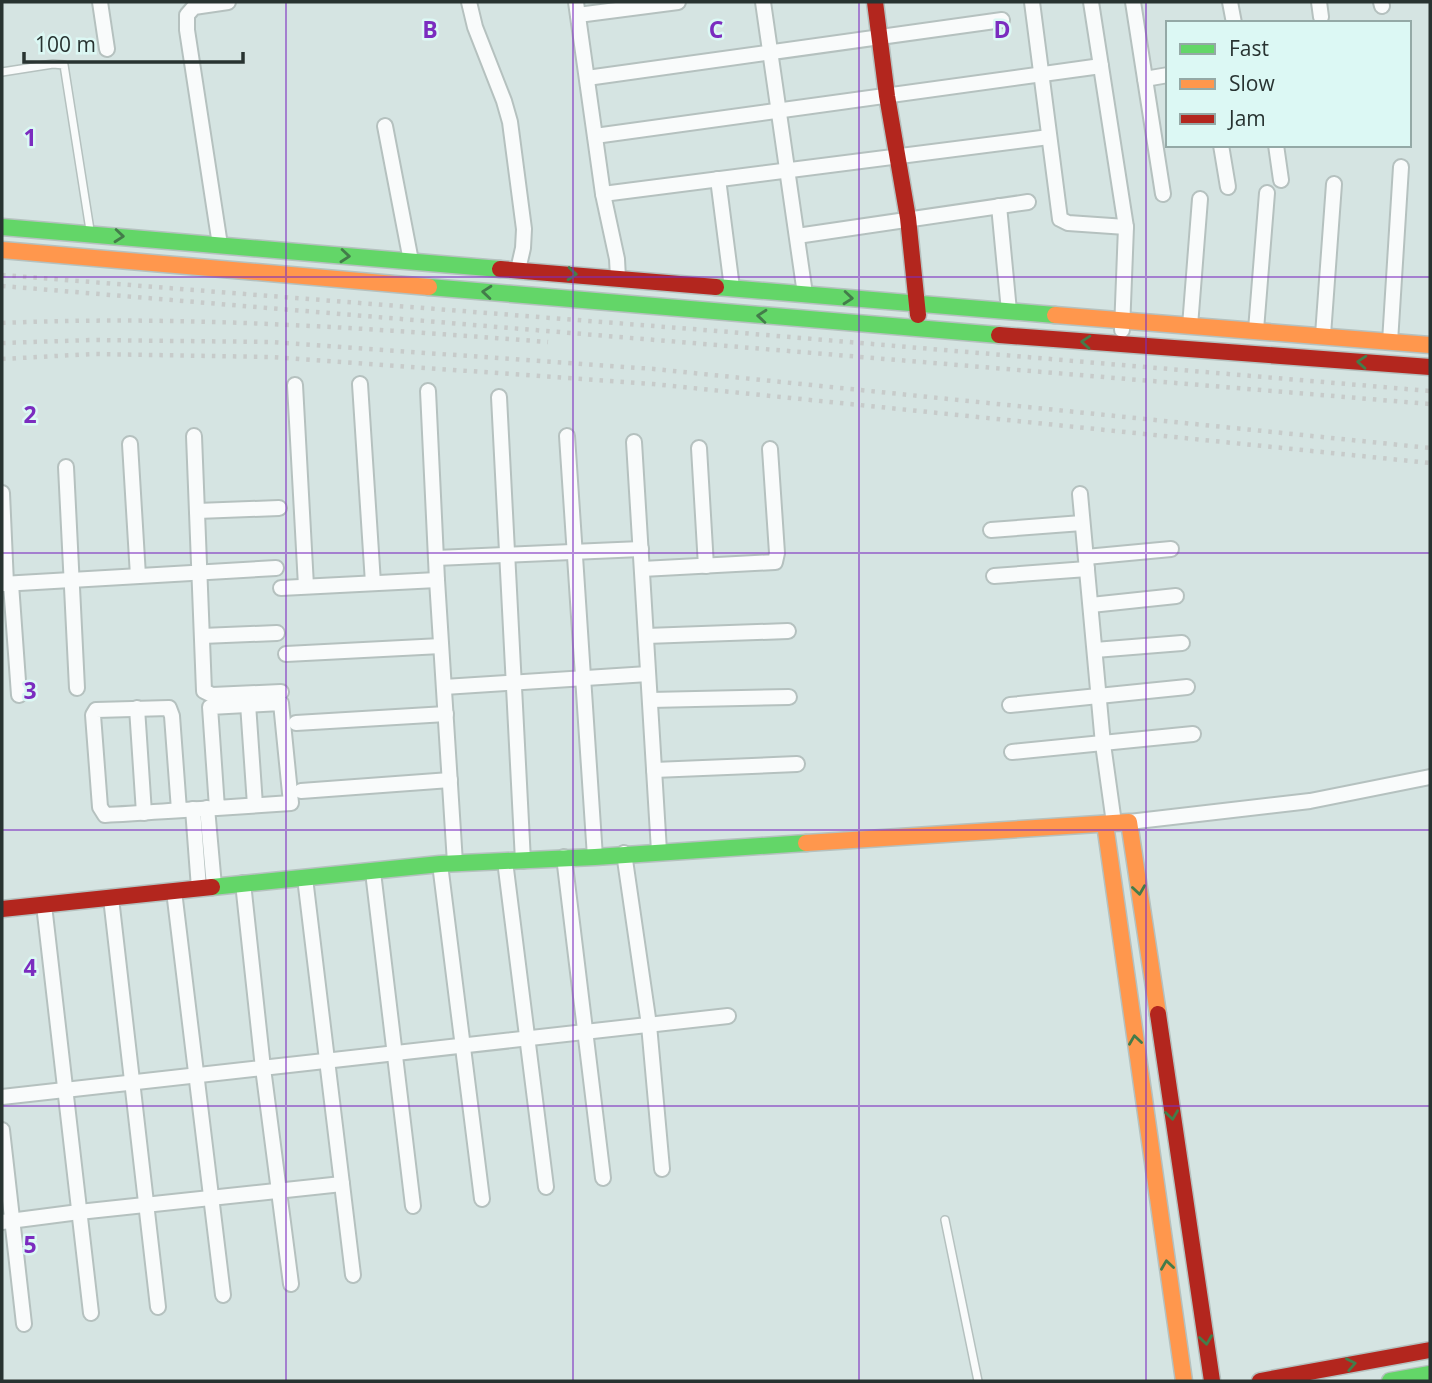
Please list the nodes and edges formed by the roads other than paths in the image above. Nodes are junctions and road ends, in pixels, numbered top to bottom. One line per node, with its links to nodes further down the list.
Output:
1 (100, 2): 15 (street)
2 (228, 2): 48 (street)
3 (469, 2): 53 (street)
4 (678, 2): 11 (street)
5 (763, 2): 16 (street)
6 (875, 2): 14 (street)
7 (1032, 2): 19 (street)
8 (1091, 2): 17 (street)
9 (1133, 2): 22 (street)
10 (1230, 2): 13 (street)
11 (577, 8): 21 (street)
12 (1002, 20): 14 (street)
13 (1234, 21)
14 (880, 36): 16 (street); 23 (street)
15 (107, 49)
16 (770, 52): 21 (street); 24 (street)
17 (1101, 66): 19 (street); 45 (street)
18 (2, 72): 46 (lane)
19 (1041, 74): 23 (street); 27 (street)
20 (1166, 75): 22 (street)
21 (587, 78): 26 (street)
22 (1145, 79): 39 (street)
23 (887, 96): 24 (street); 30 (street)
24 (779, 111): 26 (street); 32 (street)
25 (385, 126): 52 (street)
26 (595, 136): 38 (street)
27 (1049, 137): 30 (street); 45 (street)
28 (1221, 147): 36 (street)
29 (1276, 147): 34 (street)
30 (897, 157): 32 (street); 43 (street)
31 (1401, 167): 65 (street)
32 (788, 171): 33 (street); 47 (street)
33 (718, 180): 38 (street); 56 (street)
34 (1281, 180)
35 (1334, 184): 64 (street)
36 (1228, 187)
37 (1267, 192): 63 (street)
38 (603, 194): 54 (street)
39 (1163, 194)
40 (1200, 199): 61 (street)
41 (1028, 202): 42 (street)
42 (999, 206): 43 (street); 59 (street)
43 (908, 218): 47 (street); 58 (street)
44 (2, 227): 46 (street)
45 (1126, 227): 60 (street)
46 (83, 234): 48 (street, one-way to 48); 50 (street)
47 (797, 236): 57 (street)
48 (220, 245): 51 (street, one-way to 51)
49 (2, 250): 50 (street)
50 (74, 256): 55 (street)
51 (371, 258): 52 (street); 55 (street)
52 (411, 261): 53 (street)
53 (518, 270): 54 (street, one-way to 54)
54 (618, 278): 56 (street)
55 (368, 282): 62 (street, one-way to 55)
56 (732, 288): 57 (street)
57 (805, 294): 58 (street, one-way to 58)
58 (916, 303): 59 (street); 62 (street)
59 (1009, 311): 60 (street)
60 (1124, 322): 61 (street); 66 (street)
61 (1190, 326): 63 (street)
62 (921, 330): 66 (street, one-way to 62)
63 (1256, 330): 64 (street)
64 (1323, 335): 65 (street)
65 (1390, 342): 67 (street)
66 (1120, 344): 68 (street, one-way to 66)
67 (1430, 345)
68 (1430, 367)
69 (360, 384): 100 (street)
70 (295, 385): 102 (street)
71 (428, 391): 90 (street)
72 (499, 397): 89 (street)
73 (194, 436): 83 (street)
74 (567, 436): 88 (street)
75 (634, 442): 86 (street)
76 (130, 443): 96 (street)
77 (699, 448): 92 (street)
78 (770, 450): 92 (street)
79 (66, 467): 98 (street)
80 (2, 493): 101 (street)
81 (1080, 494): 84 (street)
82 (279, 508): 83 (street)
83 (197, 511): 95 (street)
84 (1082, 523): 85 (street); 91 (street)
85 (990, 530)
86 (641, 549): 88 (street); 94 (street)
87 (1171, 549): 91 (street)
88 (575, 552): 89 (street); 115 (street)
89 (507, 555): 90 (street); 116 (street)
90 (436, 558): 99 (street)
91 (1086, 563): 97 (street); 105 (street)
92 (706, 566): 94 (street)
93 (276, 568): 95 (street)
94 (642, 569): 109 (street)
95 (199, 572): 96 (street); 108 (street)
96 (138, 576): 98 (street)
97 (994, 576)
98 (72, 580): 101 (street); 119 (street)
99 (437, 580): 100 (street); 111 (street)
100 (373, 583): 102 (street)
101 (6, 584): 121 (street)
102 (306, 586): 103 (street)
103 (281, 588)
104 (1176, 596): 105 (street)
105 (1091, 605): 112 (street)
106 (788, 631): 109 (street)
107 (277, 633): 108 (street)
108 (202, 636): 120 (street)
109 (646, 636): 114 (street)
110 (1182, 643): 112 (street)
111 (441, 646): 113 (street); 117 (street)
112 (1095, 650): 122 (street)
113 (286, 654)
114 (648, 674): 115 (street); 124 (street)
115 (583, 679): 116 (street); 145 (street)
116 (514, 683): 117 (street); 147 (street)
117 (444, 687): 128 (street)
118 (1186, 687): 122 (street)
119 (77, 688)
120 (281, 692)
121 (19, 695)
122 (1099, 696): 126 (street); 131 (street)
123 (789, 697): 124 (street)
124 (650, 700): 134 (street)
125 (248, 704): 138 (street); 138 (street); 139 (street)
126 (1010, 705)
127 (137, 708): 139 (street); 140 (street); 140 (street)
128 (446, 714): 129 (street); 136 (street)
129 (296, 723)
130 (1193, 734): 131 (street)
131 (1103, 744): 132 (street); 141 (street)
132 (1012, 752)
133 (797, 764): 134 (street)
134 (654, 770): 142 (street)
135 (1430, 777): 141 (street)
136 (450, 780): 137 (street); 148 (street)
137 (302, 791)
138 (255, 805): 139 (street)
139 (199, 809): 140 (street); 152 (street)
140 (144, 813)
141 (1116, 823): 142 (street); 191 (street, one-way to 141); 192 (street, one-way to 192)
142 (659, 851): 143 (street)
143 (624, 853): 145 (street); 158 (street)
144 (564, 857): 145 (street); 147 (street); 159 (street)
145 (595, 857)
146 (505, 861): 147 (street); 148 (street); 160 (street)
147 (523, 861)
148 (447, 864): 149 (street); 161 (street)
149 (373, 872): 150 (street); 162 (street)
150 (305, 878): 151 (street); 163 (street)
151 (243, 883): 152 (street); 164 (street)
152 (206, 887): 153 (street)
153 (174, 891): 154 (street); 165 (street)
154 (111, 898): 155 (street); 166 (street)
155 (44, 905): 156 (street); 167 (street)
156 (2, 909)
157 (729, 1016): 158 (street)
158 (649, 1025): 159 (street); 170 (street)
159 (585, 1032): 160 (street); 171 (street)
160 (527, 1038): 161 (street); 173 (street)
161 (463, 1045): 162 (street); 176 (street)
162 (395, 1053): 163 (street); 178 (street)
163 (327, 1060): 164 (street); 172 (street)
164 (263, 1068): 165 (street); 174 (street)
165 (196, 1075): 166 (street); 175 (street)
166 (132, 1082): 167 (street); 177 (street)
167 (65, 1090): 168 (street); 179 (street)
168 (2, 1097)
169 (2, 1130): 181 (street)
170 (662, 1169)
171 (603, 1178)
172 (342, 1184): 174 (street); 182 (street)
173 (546, 1187)
174 (278, 1191): 175 (street); 183 (street)
175 (211, 1198): 177 (street); 184 (street)
176 (482, 1199)
177 (146, 1205): 179 (street); 185 (street)
178 (413, 1206)
179 (79, 1212): 181 (street); 186 (street)
180 (945, 1220): 190 (lane)
181 (7, 1222): 187 (street)
182 (353, 1275)
183 (291, 1284)
184 (223, 1295)
185 (158, 1307)
186 (91, 1313)
187 (24, 1324)
188 (1430, 1350): 193 (street, one-way to 188)
189 (1430, 1374): 194 (street)
190 (978, 1381)
191 (1184, 1381)
192 (1212, 1381)
193 (1260, 1381)
194 (1390, 1381)

